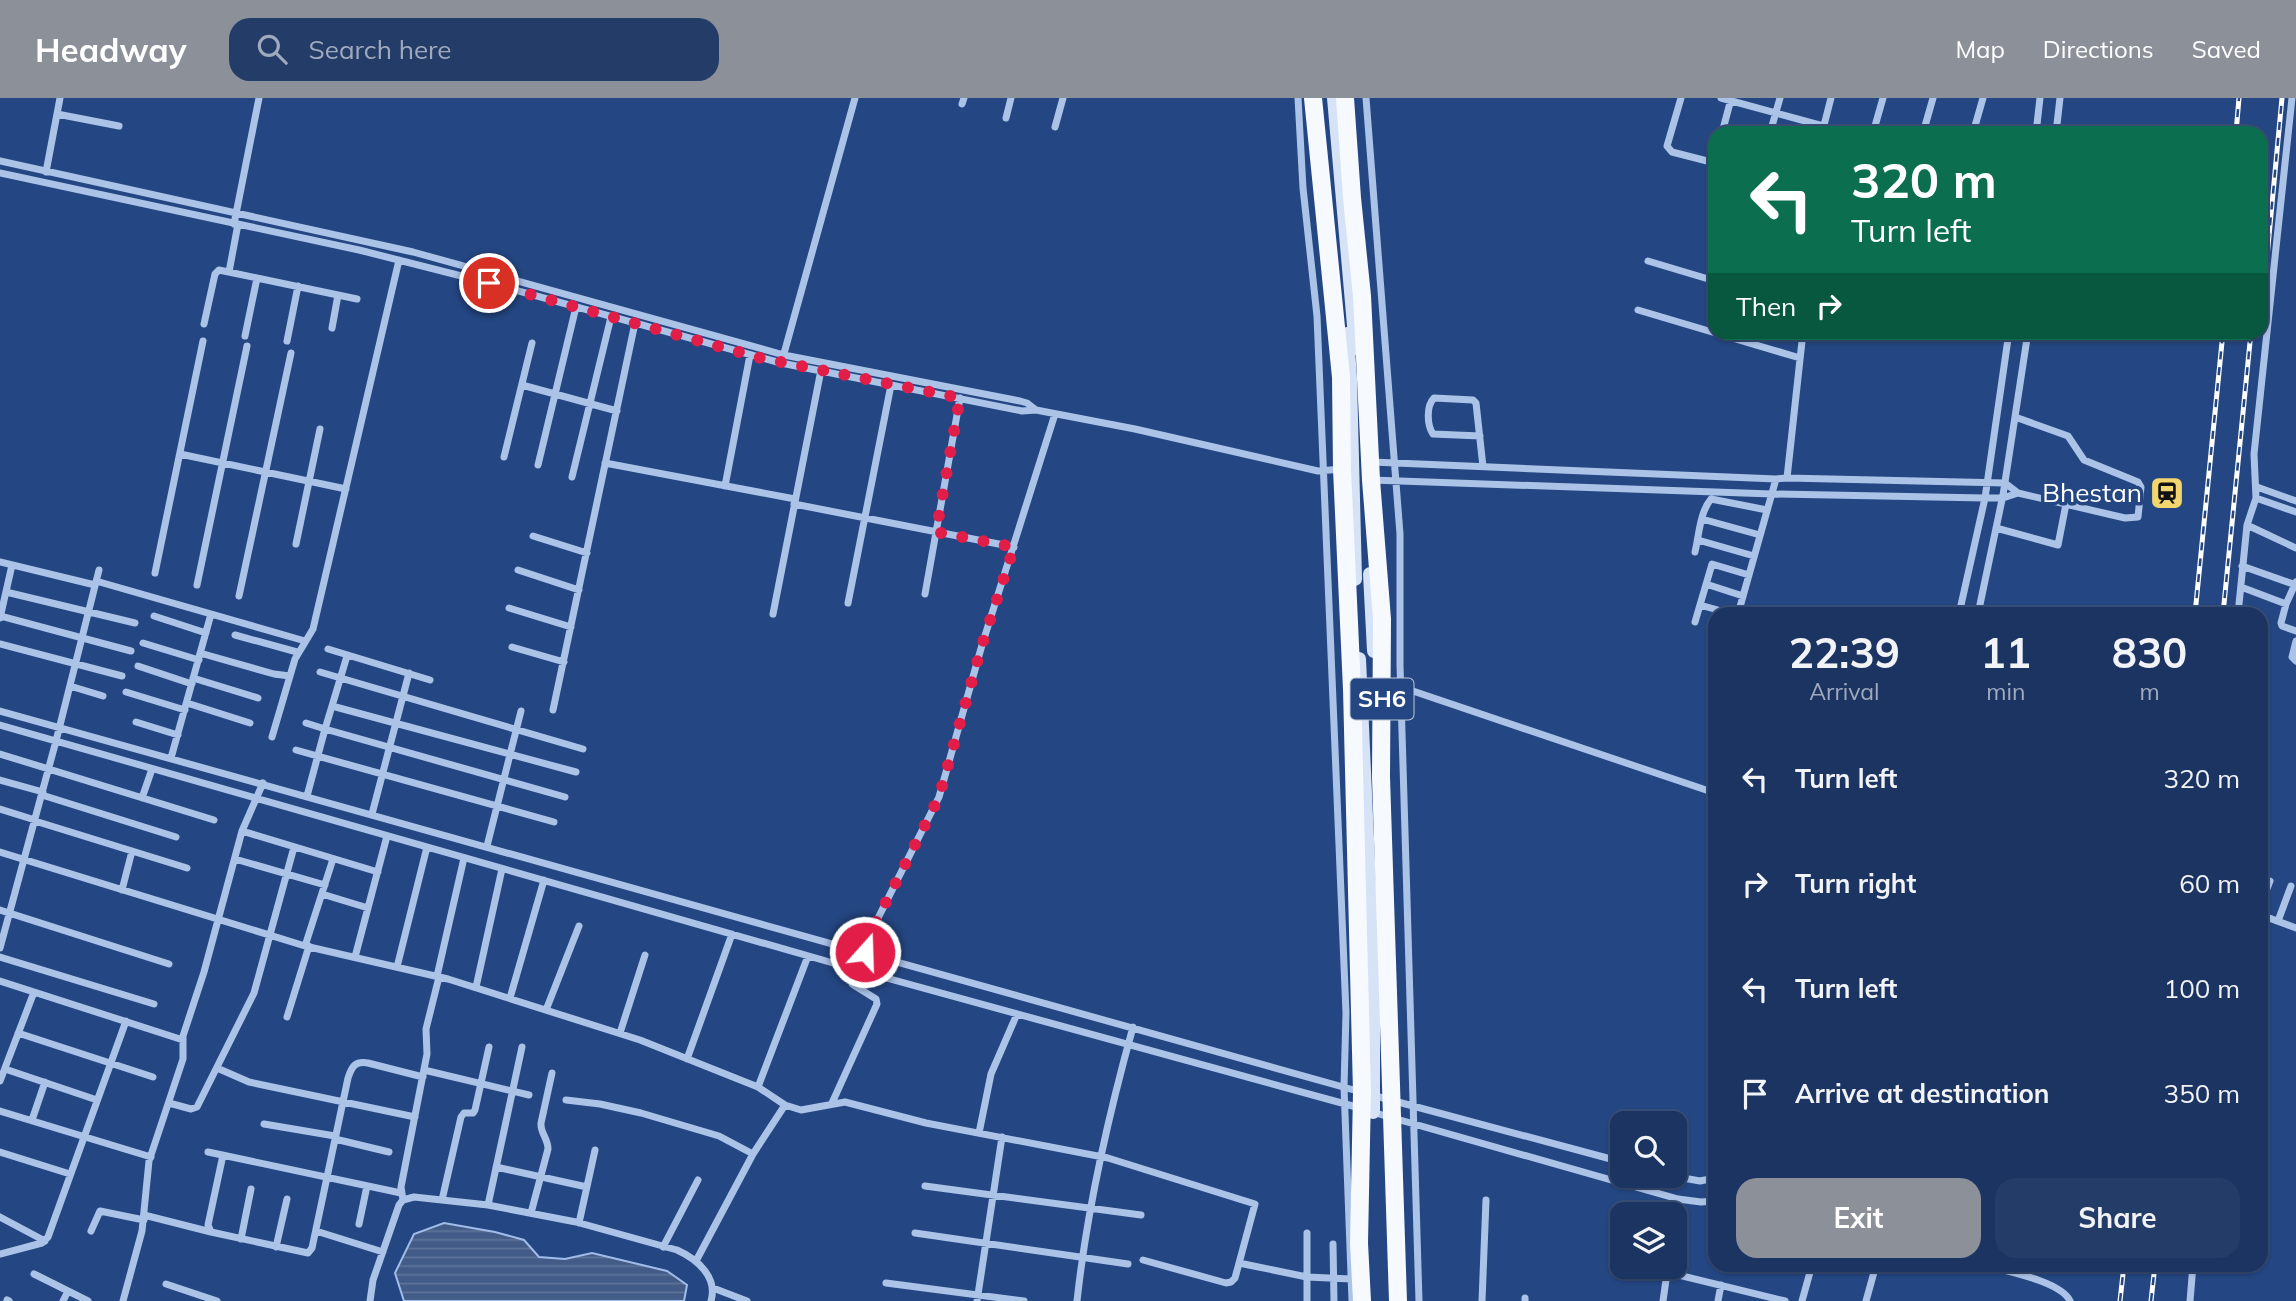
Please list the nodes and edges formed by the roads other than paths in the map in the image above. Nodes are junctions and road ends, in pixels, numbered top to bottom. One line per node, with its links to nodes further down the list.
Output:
1 (60, 98): 25 (street)
2 (259, 98): 42 (street)
3 (855, 98): 73 (street)
4 (1011, 98): 26 (street)
5 (1063, 98): 37 (street)
6 (1298, 98): 95 (street)
7 (1313, 98): 94 (highway)
8 (1324, 98): 321 (main road)
9 (1334, 98): 321 (main road)
10 (1345, 98): 89 (highway, SH6)
11 (1366, 98): 91 (street)
12 (1681, 98): 38 (street)
13 (1721, 98): 22 (street)
14 (1780, 98): 24 (street)
15 (1831, 98): 31 (street)
16 (1882, 98): 32 (street)
17 (1933, 98): 33 (street)
18 (1983, 98): 34 (street)
19 (2040, 98): 35 (street)
20 (2060, 98): 36 (street)
21 (2292, 98): 23 (street)
22 (1731, 99): 24 (street); 28 (street)
23 (2293, 111): 59 (street)
24 (1776, 113): 29 (street); 30 (street)
25 (57, 114): 27 (street); 40 (street)
26 (1006, 118)
27 (119, 126)
28 (1724, 126)
29 (1772, 126)
30 (1812, 126)
31 (1824, 126)
32 (1875, 126)
33 (1925, 126)
34 (1975, 126)
35 (2037, 126)
36 (2057, 126)
37 (1055, 127)
38 (1708, 160)
39 (0, 162): 40 (street)
40 (47, 172): 42 (street)
41 (0, 173): 43 (street)
42 (236, 213): 43 (street); 73 (street)
43 (236, 224): 44 (street); 46 (street)
44 (399, 260): 52 (street); 109 (street)
45 (1648, 261): 48 (street)
46 (229, 272): 47 (street); 56 (street)
47 (257, 278): 49 (street); 60 (street)
48 (1708, 279)
49 (298, 286): 50 (street); 67 (street)
50 (338, 295): 51 (street); 57 (street)
51 (356, 299)
52 (576, 307): 54 (street); 77 (street)
53 (1638, 310): 58 (street)
54 (611, 317): 55 (street); 79 (street)
55 (635, 323): 71 (street); 81 (street)
56 (204, 324)
57 (332, 328)
58 (1708, 331)
59 (2268, 331)
60 (245, 336)
61 (1739, 340): 72 (street)
62 (1802, 340): 72 (street)
63 (2008, 340): 104 (street)
64 (2027, 340): 83 (street)
65 (2267, 340): 108 (street)
66 (203, 341): 86 (street)
67 (287, 341)
68 (533, 343): 76 (street)
69 (247, 346): 88 (street)
70 (291, 353): 97 (street)
71 (750, 355): 73 (street); 106 (street)
72 (1800, 358): 99 (street)
73 (782, 359): 74 (street); 80 (street)
74 (821, 370): 75 (street); 116 (street)
75 (891, 384): 78 (street); 120 (street)
76 (522, 385): 77 (street); 87 (street)
77 (555, 394): 79 (street); 92 (street)
78 (960, 398): 80 (street); 124 (street)
79 (590, 404): 81 (street); 98 (street)
80 (1036, 410): 82 (street)
81 (617, 411): 90 (street)
82 (1055, 414): 95 (street); 129 (street)
83 (2015, 417): 105 (street); 117 (street)
84 (320, 429): 101 (street)
85 (1480, 436): 85 (street); 93 (street)
86 (180, 454): 88 (street); 139 (street)
87 (504, 457)
88 (222, 462): 97 (street); 144 (street)
89 (1371, 462): 91 (street); 102 (highway, SH6)
90 (606, 463): 106 (street); 132 (street)
91 (1395, 463): 93 (street); 103 (street)
92 (538, 465)
93 (1483, 467): 96 (street)
94 (1342, 469): 95 (street); 321 (highway)
95 (1323, 471): 313 (street)
96 (1575, 471): 100 (street); 107 (street)
97 (265, 472): 101 (street); 149 (street)
98 (572, 477)
99 (1787, 478): 100 (street); 104 (street)
100 (1776, 479): 111 (street)
101 (309, 480): 109 (street); 128 (street)
102 (1371, 480): 103 (street); 321 (highway, SH6)
103 (1396, 482): 107 (street); 194 (street)
104 (1987, 483): 105 (street); 112 (street)
105 (2005, 483): 110 (street); 113 (street)
106 (725, 486): 116 (street)
107 (1575, 487): 111 (street)
108 (2257, 487): 114 (street); 115 (street)
109 (346, 489): 172 (street)
110 (2018, 493): 113 (street); 117 (street)
111 (1772, 494): 112 (street); 118 (street)
112 (1985, 498): 113 (street); 156 (street)
113 (2003, 498): 123 (street)
114 (2256, 498): 119 (street); 122 (street)
115 (2296, 500)
116 (795, 502): 120 (street); 162 (street)
117 (2067, 504): 123 (street)
118 (1767, 510): 121 (street); 126 (street)
119 (2296, 512)
120 (864, 518): 124 (street); 151 (street)
121 (1702, 519): 126 (street); 127 (street)
122 (2247, 525): 130 (street); 136 (street)
123 (1996, 528): 157 (street)
124 (936, 532): 129 (street); 148 (street)
125 (533, 536): 132 (street)
126 (1760, 536): 133 (street)
127 (1698, 540): 131 (street); 133 (street)
128 (296, 544)
129 (1014, 547): 277 (street)
130 (2296, 548)
131 (1695, 552)
132 (587, 553): 147 (street)
133 (1754, 556): 140 (street)
134 (0, 562): 135 (street)
135 (12, 565): 141 (street); 146 (street)
136 (2242, 566): 143 (street); 145 (street)
137 (99, 570): 141 (street)
138 (518, 570): 147 (street)
139 (155, 573)
140 (1749, 575): 142 (street); 150 (street)
141 (96, 583): 160 (street); 161 (street)
142 (1706, 583): 150 (street); 153 (street)
143 (2296, 584): 152 (street)
144 (197, 586)
145 (2241, 587): 152 (street); 158 (street)
146 (4, 589): 160 (street); 164 (street)
147 (579, 590): 167 (street)
148 (925, 593)
149 (239, 596)
150 (1743, 596): 155 (street)
151 (848, 603)
152 (2286, 604): 168 (street)
153 (1700, 605): 154 (street); 165 (street)
154 (1708, 607)
155 (1740, 607)
156 (1962, 607)
157 (1979, 607)
158 (2239, 607)
159 (509, 608): 167 (street)
160 (89, 612): 166 (street); 171 (street)
161 (211, 614): 169 (street); 172 (street)
162 (773, 614)
163 (154, 616): 169 (street)
164 (0, 617): 171 (street)
165 (1695, 622)
166 (135, 624)
167 (571, 627): 183 (street)
168 (2296, 631)
169 (206, 633): 180 (street)
170 (235, 635): 179 (street)
171 (83, 636): 178 (street); 184 (street)
172 (305, 641): 179 (street)
173 (2296, 641): 182 (street)
174 (143, 643): 180 (street)
175 (0, 644): 184 (street)
176 (512, 646): 183 (street)
177 (328, 649): 181 (street)
178 (131, 651)
179 (297, 653): 189 (street)
180 (200, 656): 189 (street); 192 (street)
181 (347, 656): 187 (street); 190 (street)
182 (2296, 661)
183 (564, 662): 201 (street)
184 (76, 663): 188 (street); 193 (street)
185 (138, 666): 192 (street)
186 (320, 671): 190 (street)
187 (409, 673): 191 (street); 196 (street)
188 (122, 676)
189 (290, 676): 213 (street)
190 (341, 677): 196 (street); 200 (street)
191 (430, 680)
192 (193, 681): 198 (street); 199 (street)
193 (70, 687): 197 (street); 209 (street)
194 (1401, 687): 229 (street); 323 (street)
195 (125, 692): 199 (street)
196 (403, 695): 207 (street); 211 (street)
197 (103, 696)
198 (258, 698)
199 (186, 706): 205 (street); 212 (street)
200 (332, 706): 207 (street); 210 (street)
201 (553, 710)
202 (0, 711): 209 (street)
203 (521, 711): 211 (street)
204 (136, 722): 212 (street)
205 (250, 723)
206 (306, 723): 210 (street)
207 (397, 723): 215 (street); 218 (street)
208 (0, 725): 214 (street)
209 (60, 727): 214 (street); 221 (street)
210 (325, 729): 215 (street); 220 (street)
211 (517, 729): 216 (street); 218 (street)
212 (178, 735): 221 (street)
213 (272, 737)
214 (56, 741): 222 (street); 223 (street)
215 (390, 747): 225 (street); 226 (street)
216 (583, 749)
217 (296, 750): 220 (street)
218 (510, 753): 224 (street); 226 (street)
219 (0, 754): 222 (street)
220 (319, 757): 225 (street); 231 (street)
221 (171, 758): 228 (street)
222 (49, 769): 230 (street); 233 (street)
223 (152, 769): 233 (street); 234 (street)
224 (576, 772)
225 (382, 775): 235 (street); 238 (street)
226 (504, 778): 232 (street); 235 (street)
227 (0, 780): 230 (street)
228 (264, 783): 231 (street); 234 (street)
229 (1708, 791)
230 (42, 794): 239 (street); 245 (street)
231 (307, 796): 237 (street)
232 (565, 797)
233 (142, 798): 240 (street)
234 (256, 799): 242 (street); 243 (street)
235 (497, 807): 241 (street); 246 (street)
236 (0, 809): 239 (street)
237 (359, 810): 238 (street); 242 (street)
238 (372, 814): 246 (street)
239 (35, 820): 249 (street); 254 (street)
240 (214, 820)
241 (554, 822)
242 (355, 827): 244 (street)
243 (242, 831): 247 (street); 252 (street)
244 (387, 836): 248 (street); 257 (street)
245 (176, 837)
246 (487, 846): 277 (street)
247 (294, 847): 253 (street); 258 (street)
248 (427, 847): 251 (street); 283 (street)
249 (132, 851): 255 (street); 264 (street)
250 (0, 852): 254 (street)
251 (464, 858): 256 (street); 285 (street)
252 (235, 859): 258 (street); 269 (street)
253 (333, 859): 257 (street); 263 (street)
254 (24, 860): 264 (street); 267 (street)
255 (187, 868)
256 (502, 869): 259 (street); 287 (street)
257 (378, 872): 265 (street)
258 (286, 874): 263 (street); 274 (street)
259 (544, 880): 273 (street); 289 (street)
260 (2270, 881): 261 (street)
261 (2268, 886)
262 (2291, 886): 270 (street)
263 (323, 889): 265 (street); 275 (street)
264 (122, 890): 269 (street)
265 (368, 908): 281 (street)
266 (0, 910): 267 (street)
267 (10, 913): 276 (street); 282 (street)
268 (2268, 917): 270 (street)
269 (219, 919): 274 (street); 298 (street)
270 (2278, 921): 272 (street)
271 (579, 926): 291 (street)
272 (2296, 928)
273 (732, 934): 279 (street); 302 (street)
274 (270, 935): 275 (street); 304 (street)
275 (307, 946): 281 (street); 293 (street)
276 (0, 948)
277 (865, 952): 284 (street); 295 (street)
278 (645, 955): 297 (street)
279 (808, 956): 284 (street); 312 (street)
280 (0, 957): 290 (street)
281 (355, 957): 283 (street)
282 (169, 964)
283 (397, 967): 285 (street)
284 (858, 970): 292 (street); 320 (street)
285 (438, 976): 287 (street); 307 (street)
286 (0, 981): 288 (street)
287 (476, 987): 289 (street)
288 (34, 992): 294 (street); 296 (street)
289 (510, 998): 291 (street)
290 (154, 1004)
291 (546, 1010): 297 (street)
292 (1017, 1014): 299 (street); 329 (street)
293 (287, 1017)
294 (126, 1021): 298 (street); 303 (street)
295 (1133, 1027): 299 (street); 313 (street)
296 (18, 1033): 303 (street); 305 (street)
297 (620, 1033): 302 (street)
298 (183, 1040): 319 (street)
299 (1128, 1044): 321 (street); 341 (street)
300 (489, 1047): 311 (street)
301 (522, 1047): 314 (street)
302 (687, 1059): 312 (street)
303 (111, 1063): 308 (street); 316 (street)
304 (217, 1068): 318 (street); 319 (street)
305 (5, 1069): 309 (street); 310 (street)
306 (552, 1073): 347 (street)
307 (423, 1074): 311 (street); 318 (street); 325 (street)
308 (153, 1077)
309 (0, 1081)
310 (45, 1082): 316 (street); 326 (street)
311 (481, 1084): 314 (street); 358 (street)
312 (758, 1087): 322 (street)
313 (1344, 1087): 321 (street); 321 (street)
314 (512, 1091): 315 (street); 344 (street)
315 (529, 1095)
316 (97, 1100): 330 (street)
317 (566, 1100): 338 (street)
318 (343, 1101): 325 (street); 331 (street)
319 (169, 1102): 342 (street)
320 (832, 1103): 322 (street); 329 (street)
321 (1374, 1104): 323 (street); 328 (street); 395 (street); 417 (highway); 418 (highway, SH6)
322 (785, 1105): 338 (street)
323 (1414, 1106): 328 (street); 332 (street)
324 (0, 1111): 326 (street)
325 (415, 1117): 356 (street)
326 (32, 1120): 330 (street)
327 (264, 1124): 331 (street)
328 (1415, 1124): 339 (street); 419 (street)
329 (979, 1133): 333 (street)
330 (84, 1136): 342 (street); 345 (street)
331 (335, 1137): 337 (street); 346 (street)
332 (1529, 1137): 339 (street); 343 (street)
333 (1002, 1138): 341 (street); 355 (street)
334 (595, 1150): 353 (street)
335 (0, 1152): 345 (street)
336 (208, 1152): 340 (street)
337 (389, 1152)
338 (753, 1154): 384 (street)
339 (1525, 1154): 360 (street)
340 (223, 1155): 346 (street); 370 (street)
341 (1101, 1156): 362 (street); 385 (street)
342 (151, 1157): 366 (street)
343 (1610, 1159)
344 (496, 1167): 347 (street); 361 (street)
345 (70, 1174): 375 (street)
346 (327, 1177): 351 (street); 371 (street)
347 (540, 1177): 353 (street); 363 (street)
348 (1687, 1179): 349 (street)
349 (1708, 1179)
350 (698, 1180): 379 (street)
351 (367, 1186): 356 (street); 368 (street)
352 (925, 1186): 355 (street)
353 (587, 1187): 367 (street)
354 (251, 1189): 374 (street)
355 (994, 1194): 362 (street); 376 (street)
356 (402, 1196): 358 (street); 381 (street)
357 (287, 1199): 378 (street)
358 (442, 1200): 361 (street)
359 (1486, 1200): 420 (street)
360 (1708, 1202)
361 (488, 1205): 363 (street)
362 (1091, 1209): 364 (street); 382 (street)
363 (531, 1213): 367 (street)
364 (1141, 1215)
365 (0, 1217): 375 (street)
366 (144, 1217): 369 (street); 370 (street); 407 (street)
367 (579, 1223): 379 (street)
368 (359, 1224)
369 (92, 1231)
370 (211, 1231): 374 (street)
371 (316, 1231): 378 (street); 381 (street)
372 (915, 1233): 376 (street)
373 (1307, 1233): 392 (street)
374 (241, 1239): 378 (street)
375 (45, 1241): 380 (street)
376 (986, 1244): 382 (street); 402 (street)
377 (1333, 1244): 394 (street)
378 (276, 1247)
379 (663, 1247): 384 (street)
380 (2, 1252)
381 (383, 1252): 409 (street)
382 (1082, 1259): 386 (street); 413 (street)
383 (1143, 1260): 385 (street)
384 (696, 1261): 400 (street)
385 (1239, 1263): 392 (street)
386 (1128, 1264)
387 (1810, 1272): 404 (street)
388 (1874, 1272): 425 (street)
389 (2005, 1272): 426 (street)
390 (2192, 1272): 427 (street)
391 (34, 1274): 401 (street)
392 (1307, 1277): 394 (street); 414 (street)
393 (1687, 1277): 399 (street)
394 (1333, 1278): 395 (street); 415 (street)
395 (1351, 1279): 416 (street)
396 (1666, 1279): 421 (street)
397 (886, 1283): 402 (street)
398 (166, 1284): 408 (street)
399 (1721, 1285): 403 (street); 422 (street)
400 (713, 1288): 410 (street); 411 (street)
401 (68, 1291): 405 (street); 406 (street)
402 (978, 1298): 412 (street)
403 (1764, 1298): 423 (street)
404 (1803, 1300): 424 (street)
405 (63, 1301)
406 (88, 1301)
407 (123, 1301)
408 (217, 1301)
409 (370, 1301)
410 (710, 1301)
411 (747, 1301)
412 (1024, 1301)
413 (1077, 1301)
414 (1307, 1301)
415 (1334, 1301)
416 (1352, 1301)
417 (1362, 1301)
418 (1398, 1301)
419 (1419, 1301)
420 (1482, 1301)
421 (1663, 1301)
422 (1718, 1301)
423 (1785, 1301)
424 (1813, 1301)
425 (1866, 1301)
426 (2070, 1301)
427 (2190, 1301)

